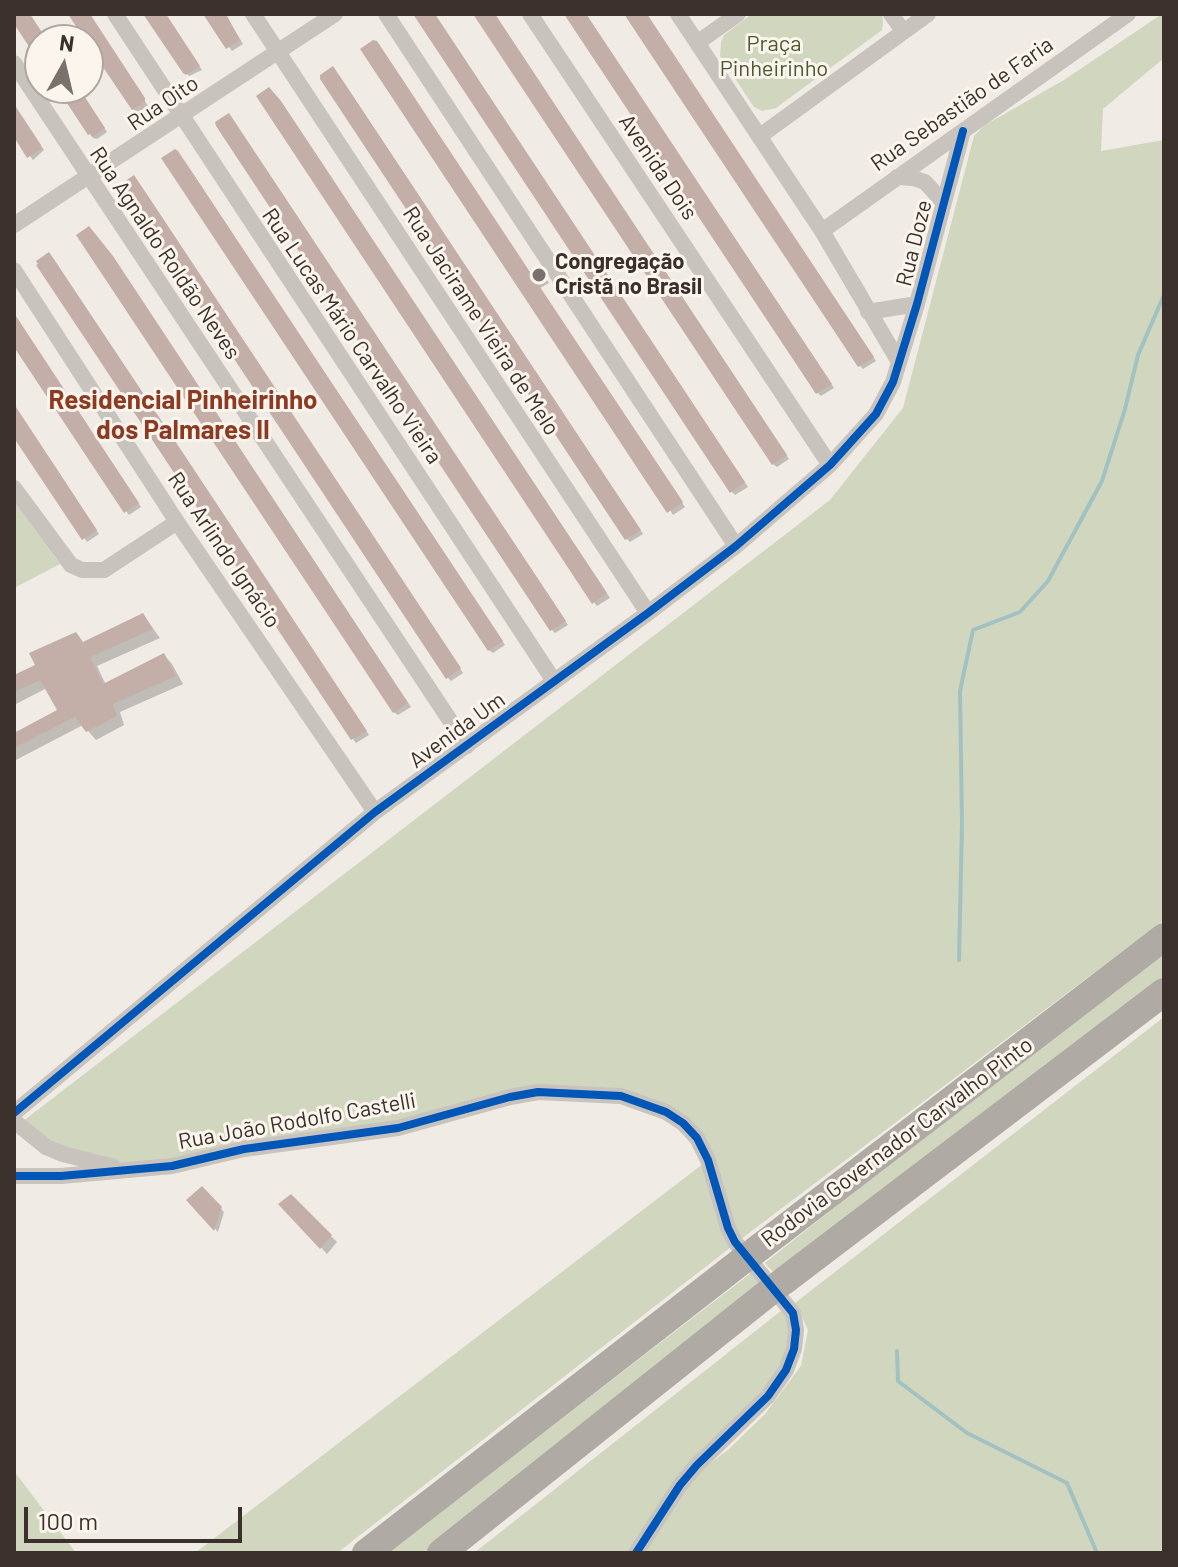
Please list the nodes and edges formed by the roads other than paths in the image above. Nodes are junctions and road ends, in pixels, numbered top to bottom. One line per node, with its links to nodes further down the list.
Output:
1 (115, 14): 15 (street, Rua Lucas Mário Carvalho Vieira)
2 (253, 14): 13 (street, Rua Jacirame Vieira de Melo)
3 (335, 14): 13 (street, Rua Oito)
4 (386, 14): 30 (street)
5 (530, 14): 27 (street, Avenida Dois)
6 (678, 14): 12 (street)
7 (738, 14): 12 (street)
8 (891, 14): 11 (street)
9 (928, 14): 11 (street)
10 (1128, 14): 16 (street, Rua Sebastião de Faria)
11 (903, 31): 17 (street)
12 (697, 43): 17 (street)
13 (278, 53): 15 (street, Rua Oito); 31 (street, Rua Jacirame Vieira de Melo)
14 (14, 63): 19 (street, Rua Agnaldo Roldão Neves)
15 (181, 117): 19 (street, Rua Oito); 32 (street, Rua Lucas Mário Carvalho Vieira)
16 (963, 131): 18 (street, Rua Sebastião de Faria); 20 (street, Rua Doze)
17 (760, 136): 22 (street)
18 (897, 177): 20 (street); 22 (street, Rua Sebastião de Faria)
19 (89, 178): 21 (street, Rua Oito); 33 (street, Rua Agnaldo Roldão Neves)
20 (943, 202): 24 (street, Rua Doze)
21 (14, 225)
22 (822, 231): 25 (street)
23 (14, 270): 29 (street, Rua Arlindo Ignácio)
24 (917, 304): 25 (street); 26 (street, Rua Doze)
25 (868, 312): 26 (street)
26 (899, 362): 27 (street, Avenida Um)
27 (830, 465): 30 (street, Avenida Um)
28 (14, 488): 29 (street)
29 (177, 522): 34 (street, Rua Arlindo Ignácio)
30 (736, 546): 31 (street, Avenida Um)
31 (648, 613): 32 (street, Avenida Um)
32 (554, 681): 33 (street, Avenida Um)
33 (467, 746): 34 (street, Avenida Um)
34 (375, 812): 37 (street, Avenida Um)
35 (1164, 937): 41 (highway, Rodovia Governador Carvalho Pinto)
36 (1164, 992): 42 (highway, Rodovia Governador Carvalho Pinto)
37 (14, 1113)
38 (14, 1121): 39 (street)
39 (131, 1171): 40 (street, Rua João Rodolfo Castelli); 43 (street, Rua João Rodolfo Castelli)
40 (14, 1176)
41 (366, 1553)
42 (441, 1553)
43 (636, 1553)

